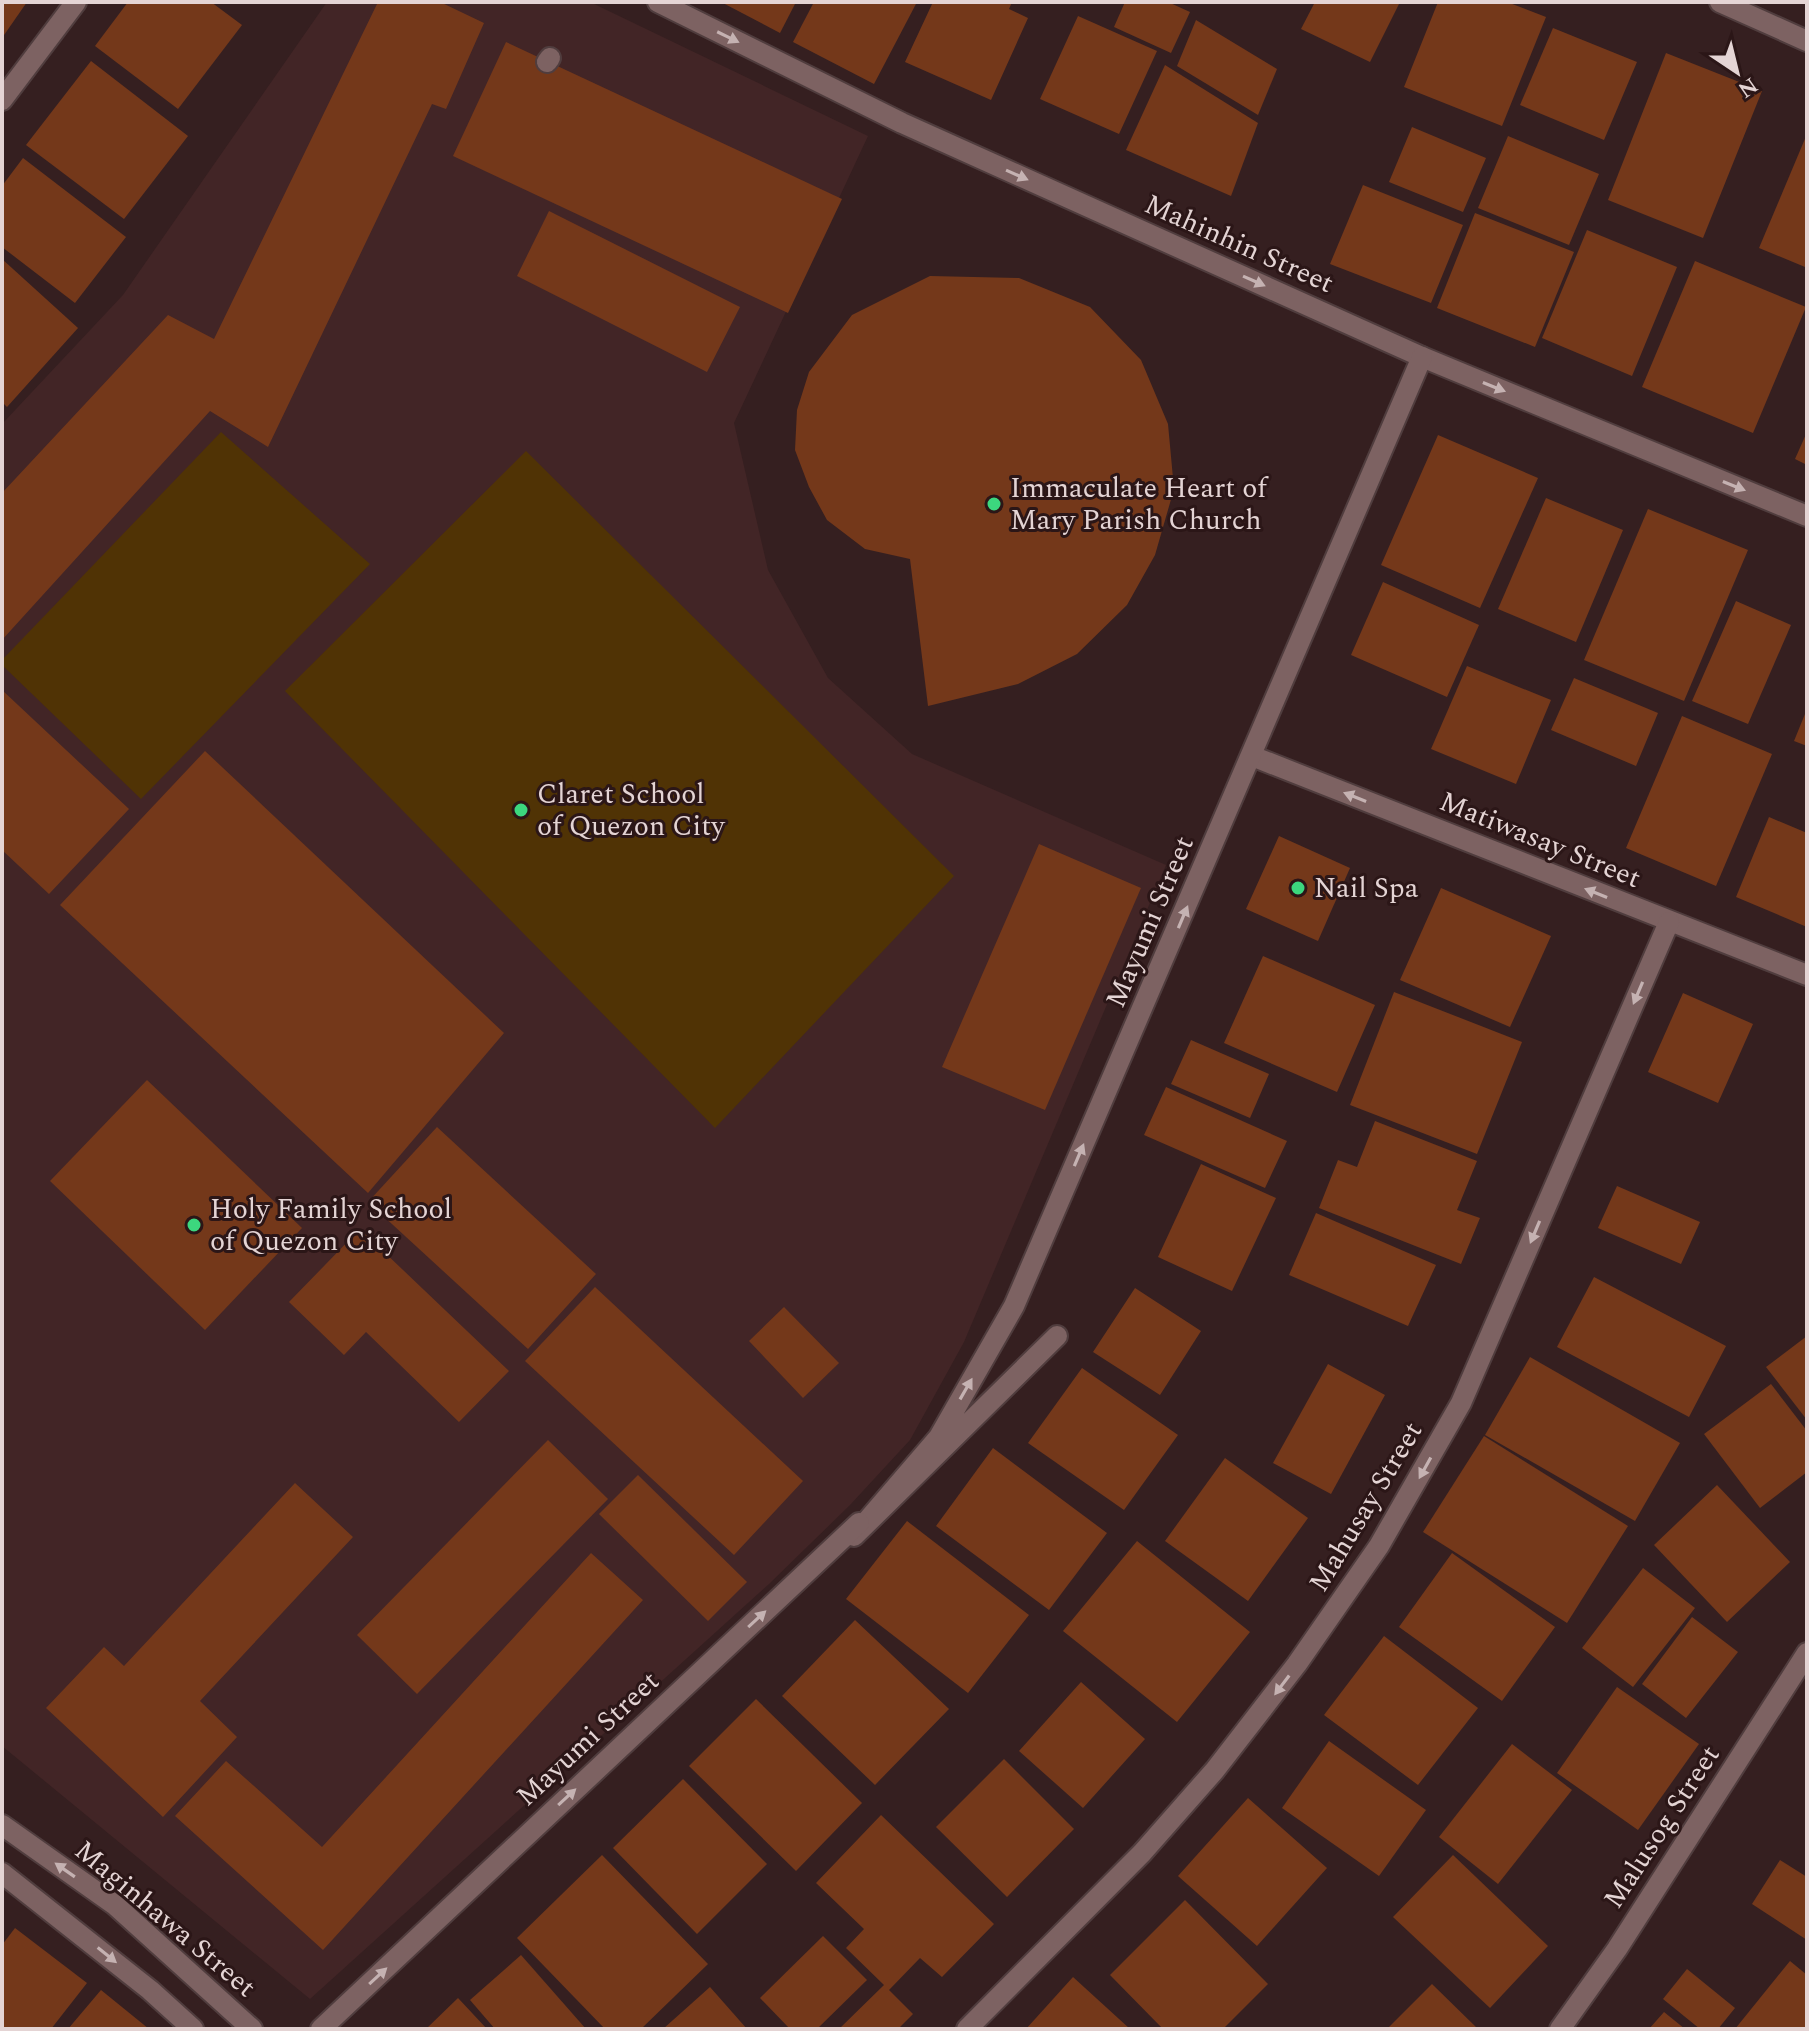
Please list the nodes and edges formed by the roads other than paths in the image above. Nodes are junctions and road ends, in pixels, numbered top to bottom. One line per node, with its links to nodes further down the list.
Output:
1 (76, 2): 5 (street)
2 (658, 2): 6 (street, Mahinhin Street, one-way to 6)
3 (1720, 2): 4 (street)
4 (1807, 41)
5 (2, 100)
6 (1422, 357): 7 (street, Mahinhin Street, one-way to 7); 8 (street, Mayumi Street)
7 (1807, 516)
8 (1252, 756): 9 (street, Matiwasay Street, one-way to 8); 16 (street, Mayumi Street, one-way to 8)
9 (1669, 922): 10 (street, Matiwasay Street); 17 (street, Mahusay Street, one-way to 17)
10 (1807, 975)
11 (1807, 1653): 18 (street, Malusog Street)
12 (2, 1825): 15 (street, Maginhawa Street, one-way to 12)
13 (2, 1873): 14 (street, one-way to 14)
14 (193, 2029)
15 (252, 2029)
16 (321, 2029)
17 (967, 2029)
18 (1560, 2029)

